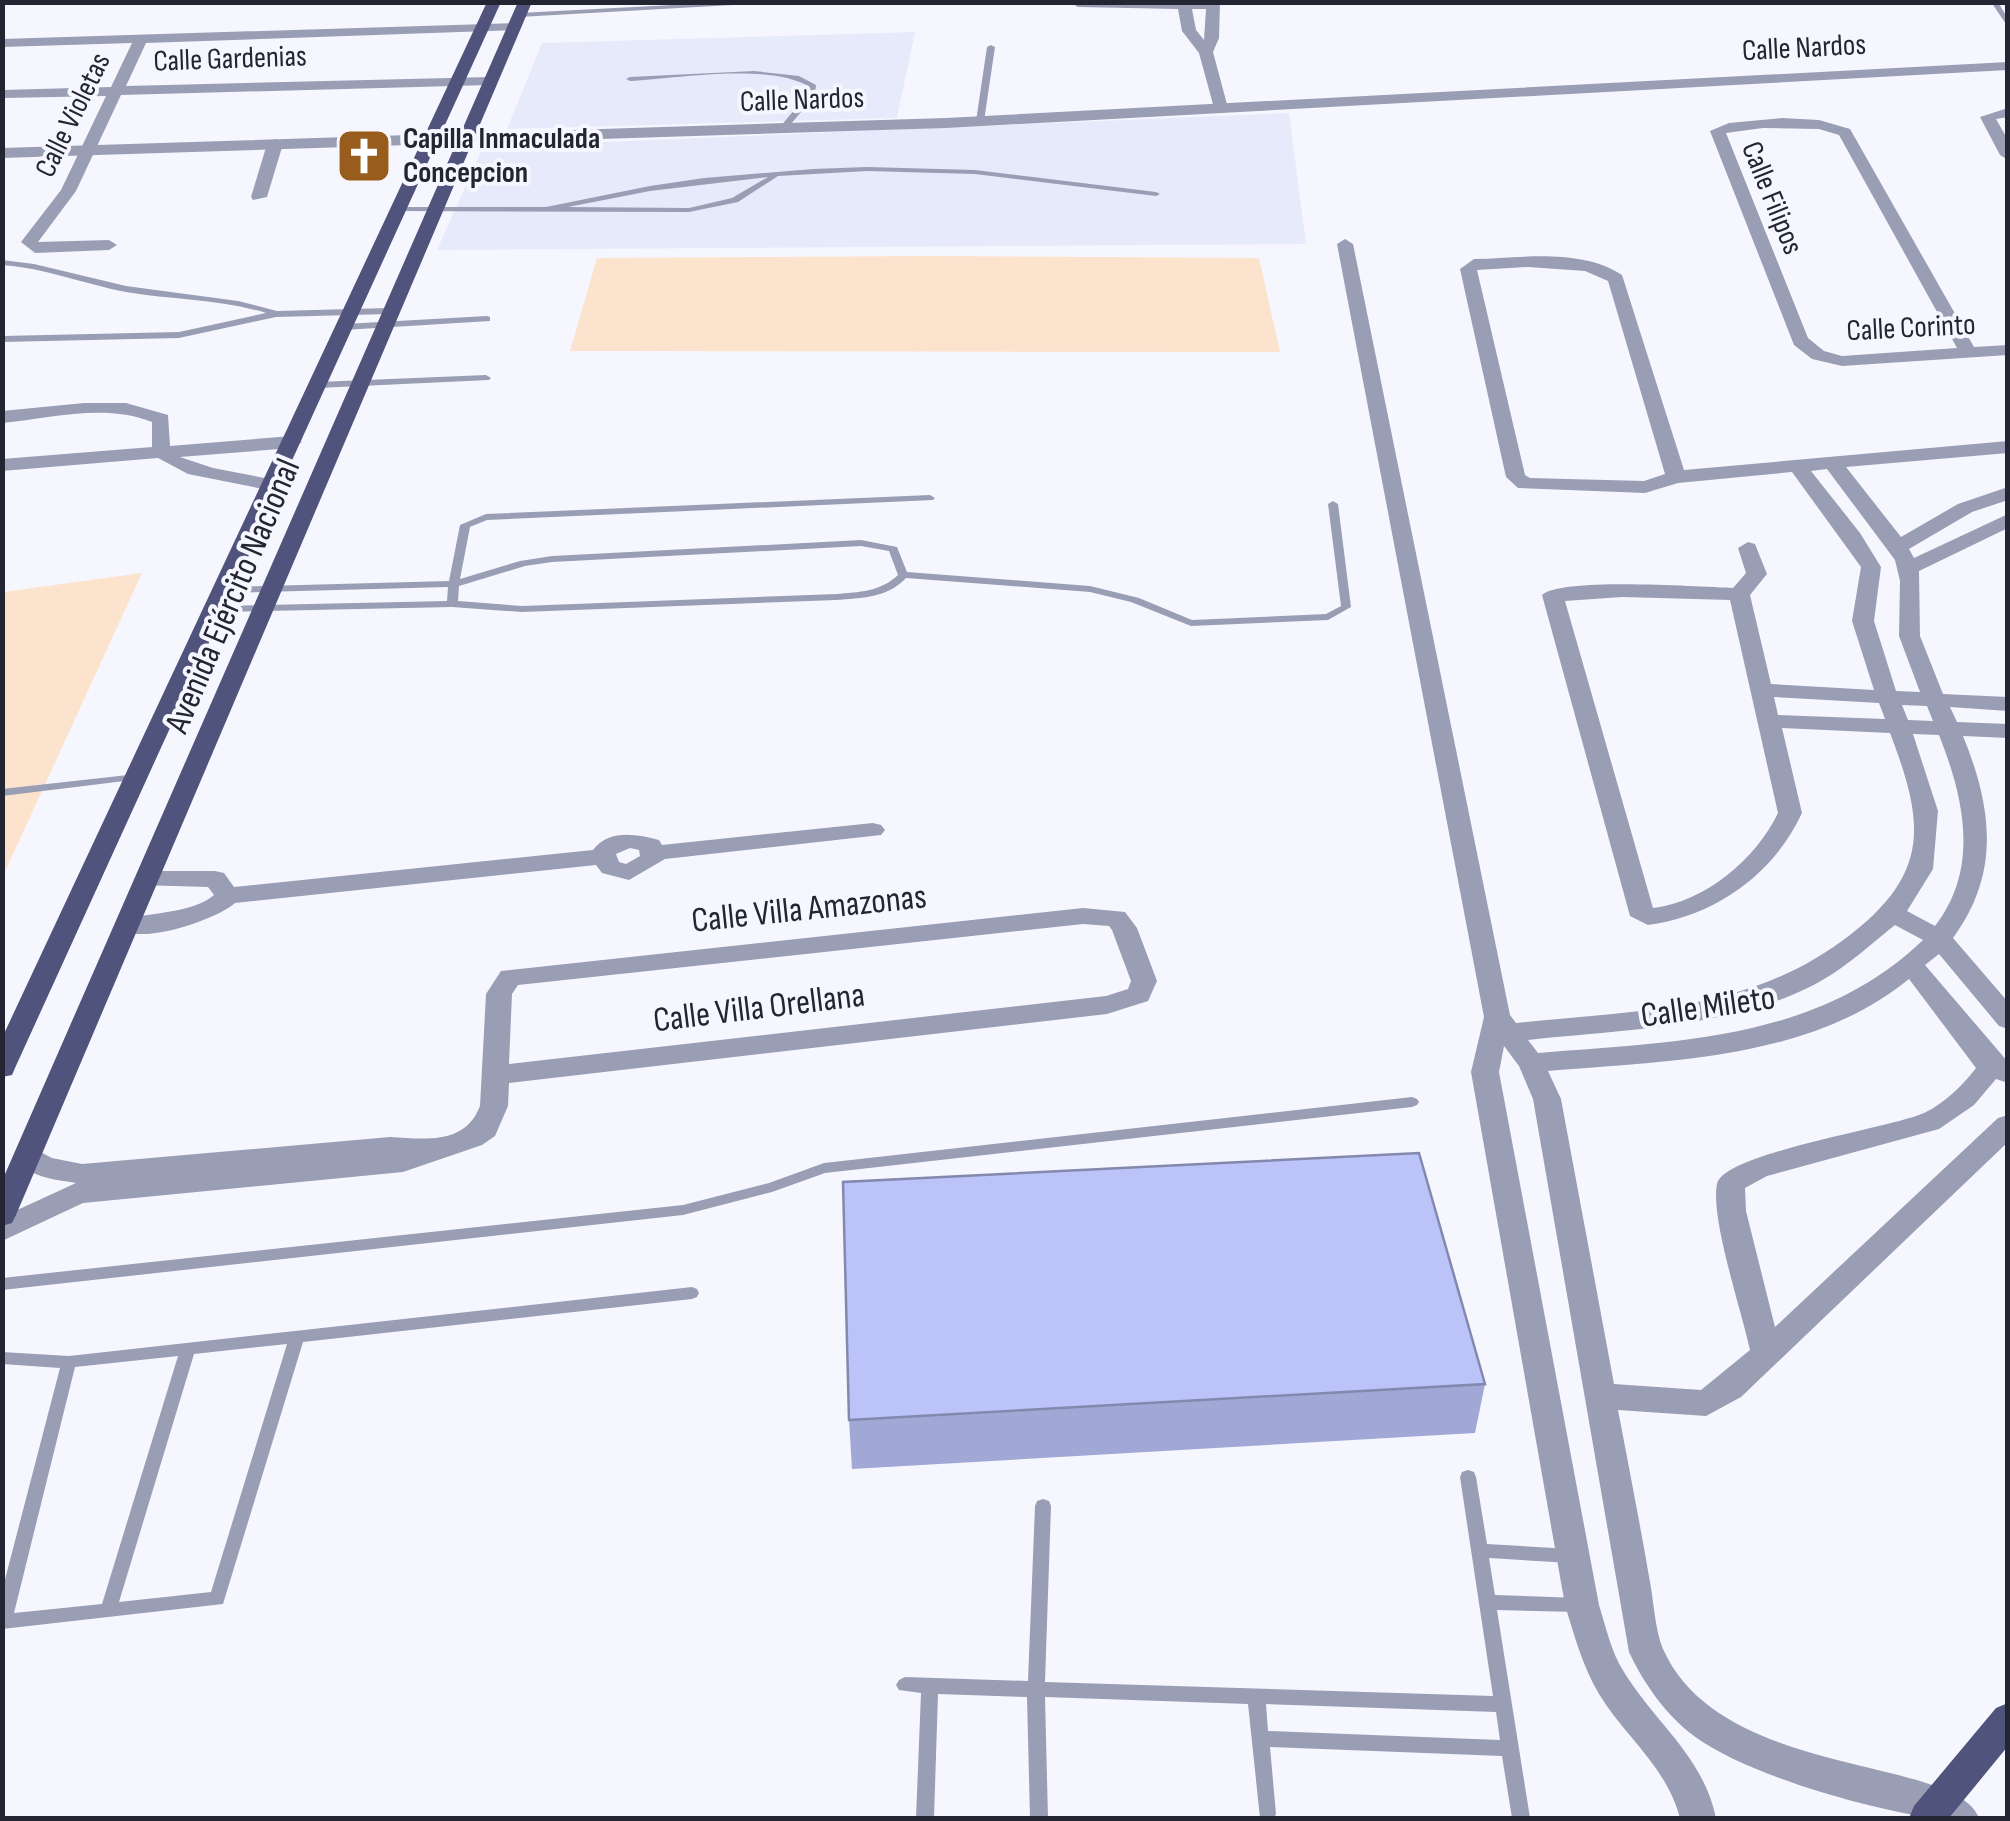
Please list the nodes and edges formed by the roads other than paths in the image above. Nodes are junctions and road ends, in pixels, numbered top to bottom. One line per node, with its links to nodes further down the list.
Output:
1 (494, 2): 9 (main road, Avenida Ejército Nacional)
2 (781, 2): 7 (lane)
3 (1994, 2): 8 (lane)
4 (1078, 3): 5 (street)
5 (1184, 3): 6 (street); 13 (street)
6 (1213, 4): 13 (street)
7 (519, 15): 9 (street); 18 (main road, Avenida Ejército Nacional)
8 (2008, 26)
9 (482, 28): 10 (street); 15 (main road, Avenida Ejército Nacional)
10 (141, 39): 11 (street); 20 (street, Calle Violetas)
11 (2, 43)
12 (991, 47): 24 (lane)
13 (1206, 52): 22 (street)
14 (2008, 66): 19 (street, Calle Nardos)
15 (459, 79): 18 (street, Calle Gardenias); 20 (street, Calle Gardenias); 27 (main road, Avenida Ejército Nacional)
16 (630, 79): 25 (lane)
17 (2008, 79): 19 (street, Calle Nardos)
18 (490, 80): 26 (main road, Avenida Ejército Nacional)
19 (1603, 89): 22 (street, Calle Nardos)
20 (114, 90): 21 (street, Calle Gardenias); 29 (street, Calle Violetas)
21 (2, 94)
22 (1221, 108): 24 (street, Calle Nardos)
23 (2008, 112): 31 (street)
24 (980, 121): 25 (street, Calle Nardos)
25 (783, 128): 26 (street, Calle Nardos)
26 (464, 138): 27 (street, Calle Nardos); 36 (main road, Avenida Ejército Nacional)
27 (429, 139): 28 (street, Calle Nardos); 35 (main road, Avenida Ejército Nacional)
28 (275, 144): 29 (street, Calle Nardos); 34 (street)
29 (86, 150): 30 (street, Calle Nardos); 39 (street, Calle Violetas)
30 (2, 154)
31 (2008, 155)
32 (776, 175): 33 (lane); 37 (lane); 37 (lane)
33 (1156, 194)
34 (258, 197)
35 (397, 209): 36 (lane); 45 (main road, Avenida Ejército Nacional)
36 (434, 209): 37 (lane); 43 (main road, Avenida Ejército Nacional)
37 (544, 210)
38 (1345, 244): 93 (street)
39 (109, 245)
40 (8, 263): 41 (lane); 42 (lane)
41 (2, 272)
42 (276, 314): 45 (lane); 46 (lane)
43 (386, 318): 44 (lane); 45 (lane); 51 (main road, Avenida Ejército Nacional)
44 (487, 319)
45 (348, 320): 52 (main road, Avenida Ejército Nacional)
46 (2, 339)
47 (2008, 350): 48 (street, Calle Corinto)
48 (1968, 352): 49 (street, Calle Corinto); 49 (street, Calle Filipos)
49 (1818, 354)
50 (486, 378): 51 (lane)
51 (359, 383): 52 (lane); 71 (main road, Avenida Ejército Nacional)
52 (318, 385): 54 (main road, Avenida Ejército Nacional)
53 (2, 418): 56 (street)
54 (292, 442): 56 (street); 61 (main road, Avenida Ejército Nacional)
55 (2008, 446): 57 (street)
56 (162, 450): 59 (street); 61 (street)
57 (1830, 460): 58 (street); 67 (street)
58 (1796, 464): 60 (street); 75 (street, Calle Mileto)
59 (2, 466)
60 (1676, 476): 60 (street)
61 (273, 485): 72 (main road, Avenida Ejército Nacional)
62 (2008, 494): 67 (street)
63 (930, 498): 69 (lane)
64 (1333, 504): 68 (lane)
65 (2008, 520): 67 (street)
66 (1748, 548): 70 (street)
67 (1903, 557): 76 (street, Calle Mileto)
68 (903, 575): 69 (lane); 73 (lane)
69 (454, 584): 71 (lane); 73 (lane)
70 (1740, 594): 74 (street); 78 (street)
71 (266, 598): 72 (lane); 72 (lane); 73 (lane); 85 (main road, Avenida Ejército Nacional)
72 (221, 599): 82 (main road, Avenida Ejército Nacional)
73 (452, 604)
74 (1761, 690): 75 (street); 78 (street)
75 (1886, 698): 76 (street); 79 (street, Calle Mileto)
76 (1934, 700): 77 (street); 80 (street, Calle Mileto)
77 (2008, 704)
78 (1768, 721): 79 (street)
79 (1896, 724): 80 (street); 87 (street, Calle Mileto)
80 (1945, 727): 81 (street); 89 (street, Calle Mileto)
81 (2008, 731)
82 (137, 776): 83 (lane); 95 (main road, Avenida Ejército Nacional)
83 (2, 793)
84 (873, 831): 86 (street)
85 (148, 880): 86 (street); 88 (main road, Avenida Ejército Nacional)
86 (228, 896): 88 (street)
87 (1893, 914): 89 (street); 93 (street, Calle Mileto)
88 (130, 926): 100 (main road, Avenida Ejército Nacional)
89 (1940, 939): 90 (street, Calle Mileto); 92 (street)
90 (1912, 966): 94 (street, Calle Mileto); 96 (street)
91 (1139, 995): 97 (street, Calle Villa Orellana); 97 (street, Calle Villa Amazonas)
92 (2008, 1020)
93 (1504, 1025): 94 (street); 115 (street)
94 (1532, 1063): 111 (street)
95 (2, 1068)
96 (2000, 1070): 108 (street)
97 (498, 1076): 101 (street)
98 (1412, 1102): 104 (lane)
99 (2008, 1124): 108 (street)
100 (29, 1156): 101 (street); 102 (main road, Avenida Ejército Nacional)
101 (80, 1184): 103 (street)
102 (2, 1215)
103 (2, 1230)
104 (2, 1284)
105 (692, 1292): 106 (lane)
106 (297, 1336): 107 (lane); 118 (lane)
107 (188, 1348): 110 (lane); 118 (lane)
108 (1766, 1350): 111 (street)
109 (2, 1358): 110 (lane)
110 (68, 1362): 118 (lane)
111 (1600, 1396): 127 (street)
112 (1468, 1477): 114 (lane)
113 (1043, 1506): 121 (lane)
114 (1478, 1550): 115 (lane); 116 (lane)
115 (1573, 1556): 117 (street)
116 (1486, 1602): 117 (lane); 123 (lane)
117 (1582, 1605): 132 (street)
118 (108, 1611)
119 (905, 1684): 120 (lane)
120 (930, 1685): 121 (lane); 129 (lane)
121 (1036, 1689): 122 (lane); 130 (lane)
122 (1256, 1696): 123 (lane); 125 (lane)
123 (1503, 1704): 126 (lane)
124 (2008, 1719): 127 (main road)
125 (1260, 1738): 126 (lane); 128 (lane)
126 (1510, 1748): 131 (lane)
127 (1943, 1813)
128 (1267, 1814)
129 (925, 1818)
130 (1039, 1818)
131 (1520, 1818)
132 (1698, 1818)

